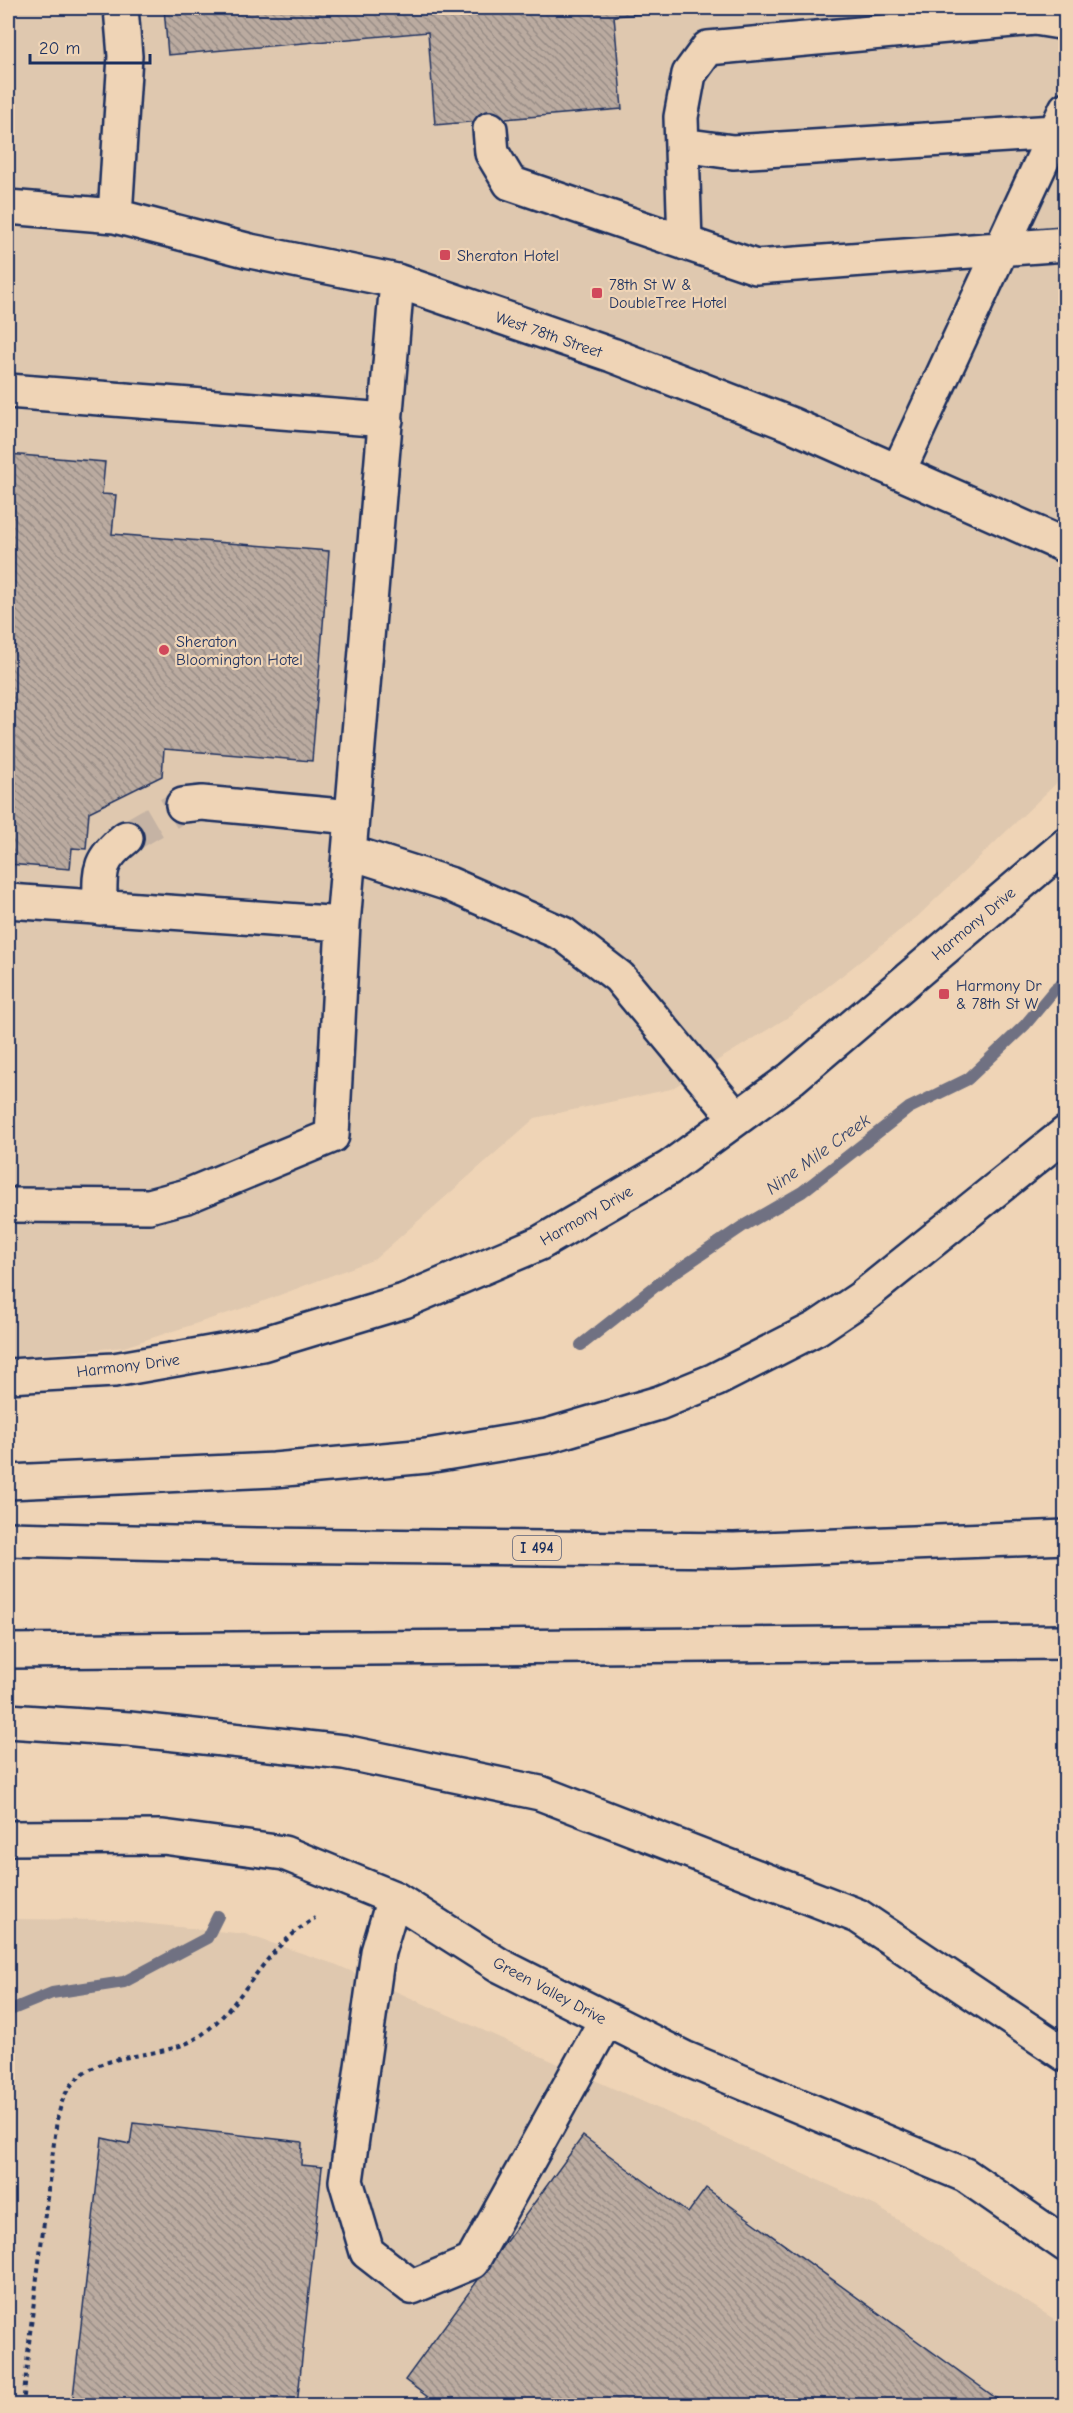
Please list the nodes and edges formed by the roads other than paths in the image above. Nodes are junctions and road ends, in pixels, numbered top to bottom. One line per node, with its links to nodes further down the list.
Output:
1 (121, 8): 7 (main road)
2 (1065, 23): 5 (main road)
3 (1062, 125): 5 (main road); 10 (main road)
4 (490, 129): 8 (main road)
5 (682, 145): 8 (main road)
6 (8, 207): 7 (main road, West 78th Street)
7 (115, 216): 11 (main road, West 78th Street)
8 (685, 243): 10 (main road)
9 (1065, 244): 10 (main road)
10 (1000, 249): 14 (main road)
11 (396, 281): 13 (main road); 14 (main road, West 78th Street)
12 (8, 391): 13 (main road)
13 (386, 420): 17 (main road)
14 (898, 472): 15 (main road, West 78th Street)
15 (1065, 546)
16 (183, 805): 17 (main road)
17 (352, 817): 20 (main road)
18 (126, 838): 22 (main road)
19 (1065, 845): 24 (main road, Harmony Drive)
20 (349, 852): 23 (main road); 24 (main road)
21 (8, 901): 22 (main road)
22 (100, 908): 23 (main road)
23 (343, 924): 26 (main road)
24 (736, 1118): 27 (main road, Harmony Drive)
25 (1065, 1132): 28 (main road)
26 (8, 1205)
27 (8, 1376)
28 (8, 1482)
29 (1065, 1537): 30 (main road, I 494)
30 (8, 1539)
31 (1065, 1642): 32 (main road)
32 (8, 1651)
33 (8, 1721): 37 (main road)
34 (8, 1838): 35 (main road, Green Valley Drive)
35 (394, 1898): 36 (main road, Green Valley Drive); 36 (main road)
36 (606, 2020): 38 (main road, Green Valley Drive)
37 (1065, 2055)
38 (1065, 2245)

